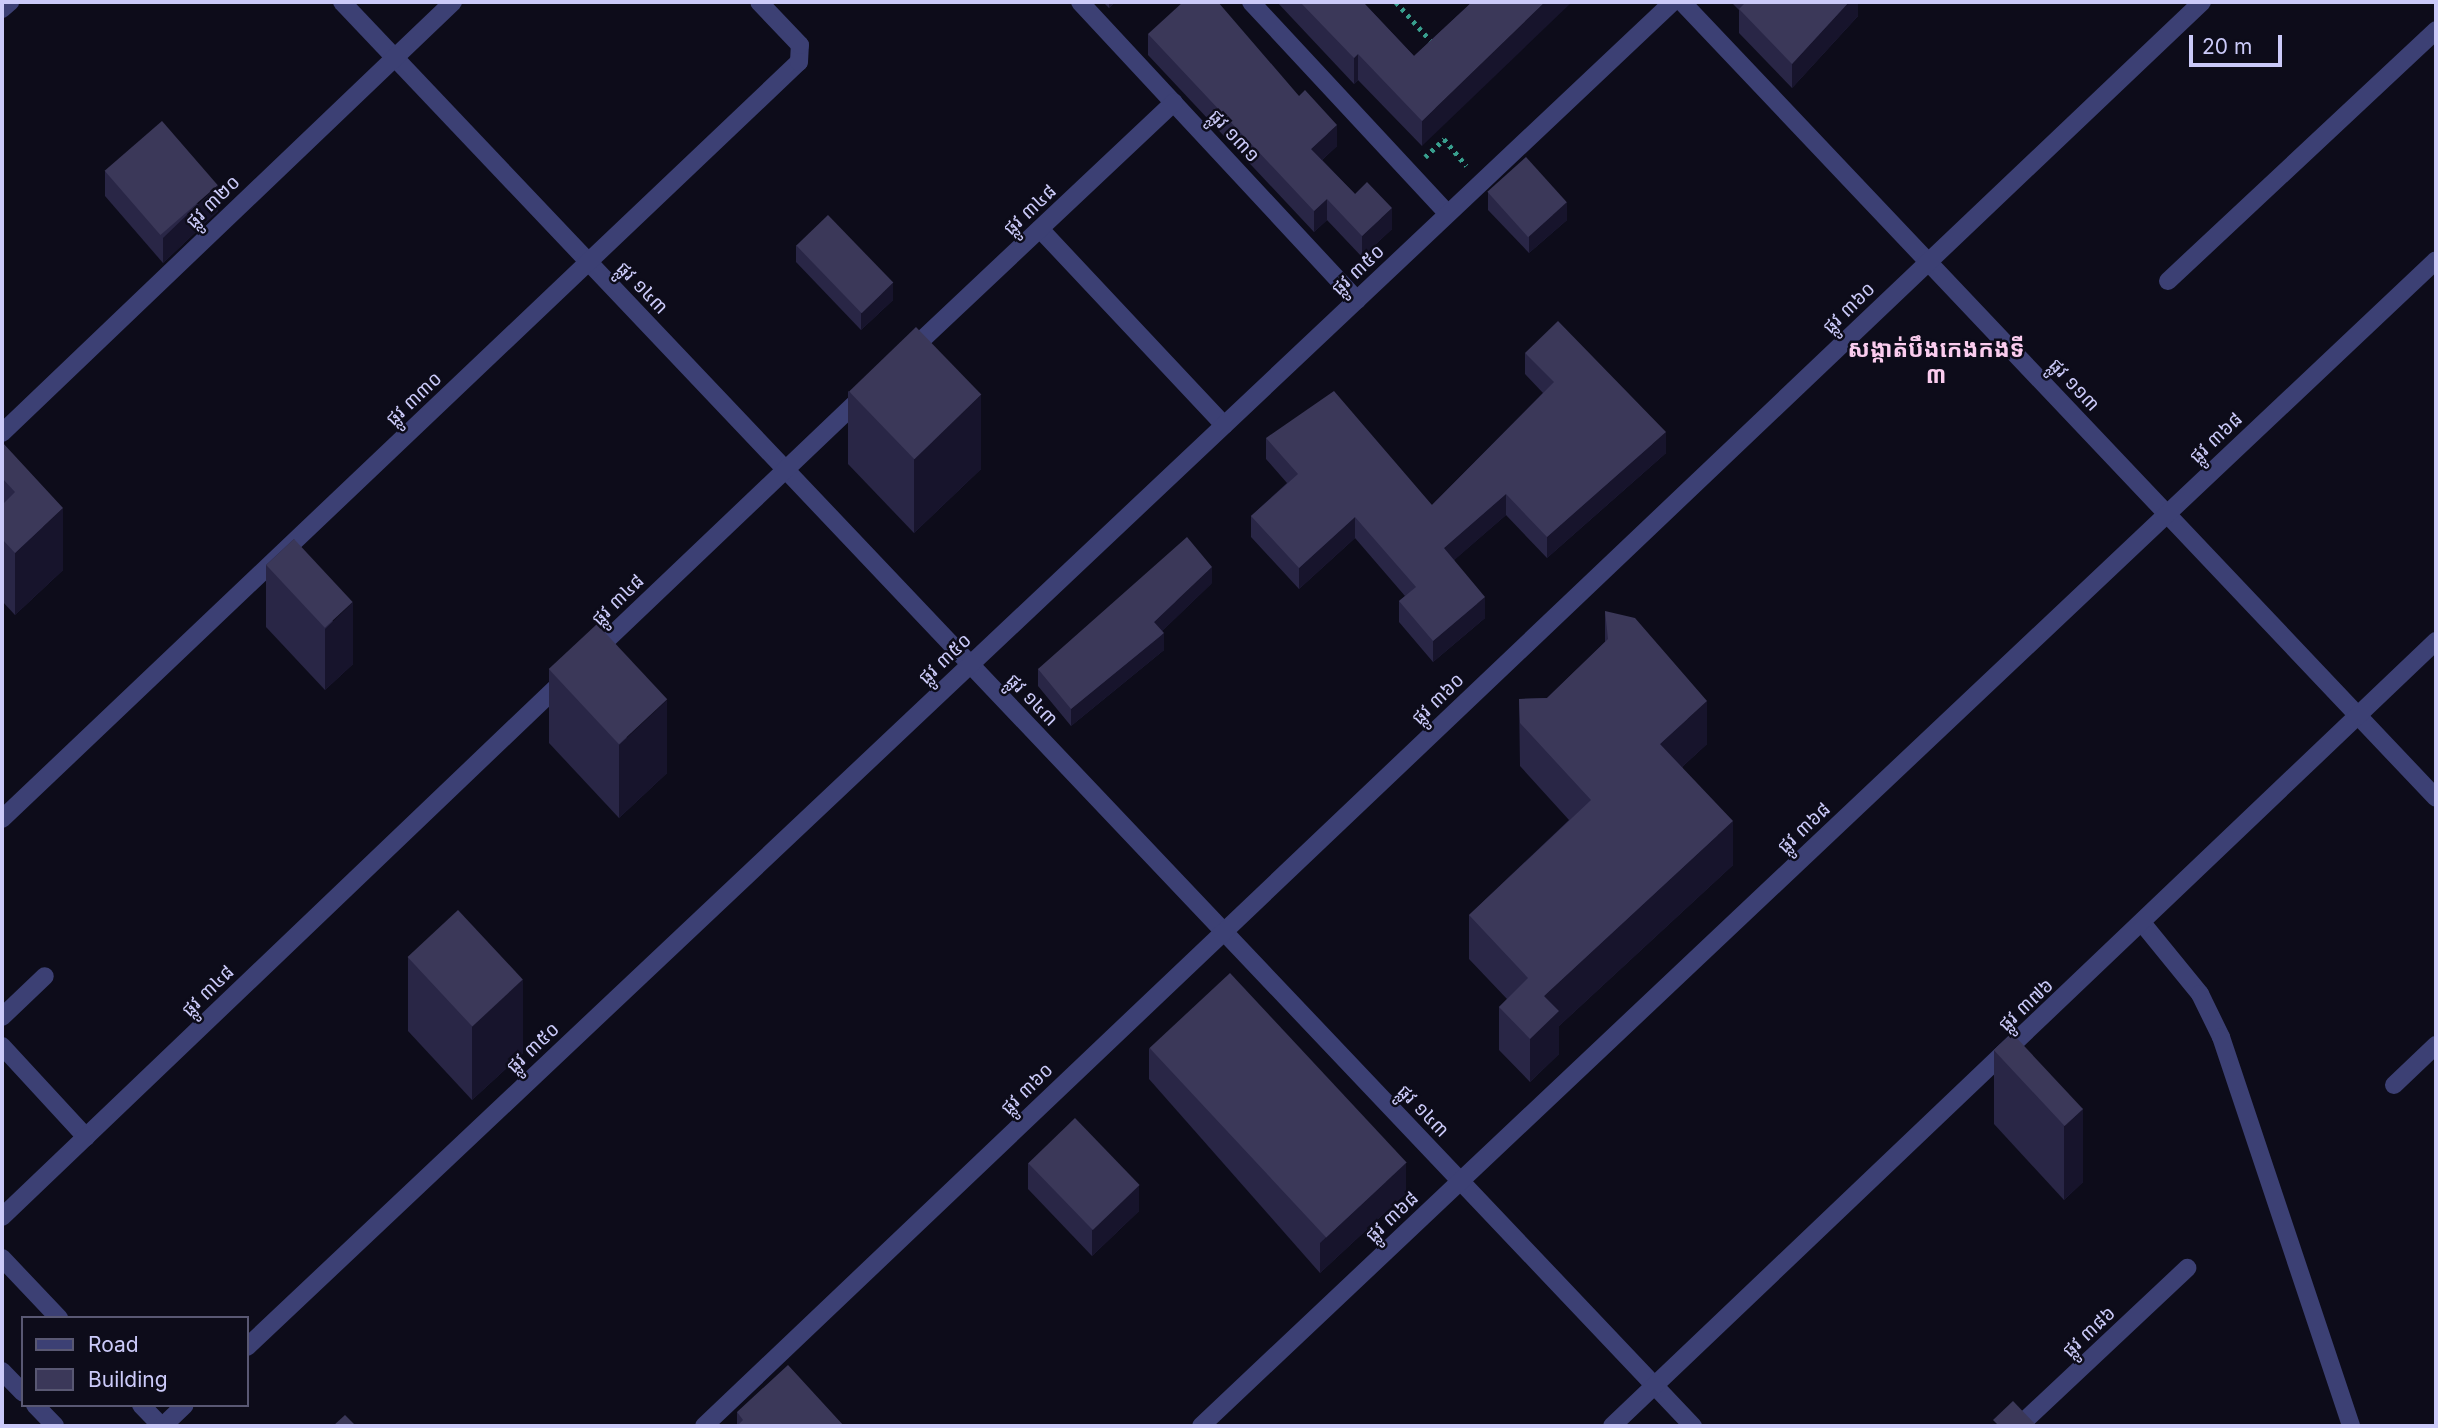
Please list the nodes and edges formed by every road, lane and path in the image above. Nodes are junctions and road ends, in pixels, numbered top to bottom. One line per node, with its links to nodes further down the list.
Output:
1 (10, 2): 11 (street)
2 (342, 2): 16 (street, ផ្លូវ ១៤៣)
3 (453, 2): 16 (street, ផ្លូវ ៣២០)
4 (759, 2): 23 (street, ផ្លូវ ៣៣០)
5 (1080, 2): 17 (street, ផ្លូវ ១៣១)
6 (1251, 2): 20 (street)
7 (1396, 2): 14 (path)
8 (1673, 2): 19 (street, ផ្លូវ ៣៥០)
9 (1682, 2): 24 (street, ផ្លូវ ១១៣)
10 (2202, 2): 24 (street, ផ្លូវ ៣៦០)
11 (2, 9)
12 (1442, 30): 14 (path)
13 (2436, 30): 25 (street)
14 (1432, 40): 15 (path)
15 (1423, 48)
16 (395, 57): 23 (street, ផ្លូវ ១៤៣); 30 (street, ផ្លូវ ៣២០)
17 (1174, 102): 21 (street, ផ្លូវ ៣៤៨); 26 (street, ផ្លូវ ១៣១)
18 (1414, 148): 19 (path)
19 (1482, 181): 20 (street, ផ្លូវ ៣៥០)
20 (1448, 214): 26 (street, ផ្លូវ ៣៥០)
21 (1040, 229): 27 (street, ផ្លូវ ៣៤៨); 29 (street)
22 (2436, 260): 32 (street, ផ្លូវ ៣៦៨)
23 (589, 262): 31 (street, ផ្លូវ ១៤៣); 37 (street, ផ្លូវ ៣៣០)
24 (1928, 262): 32 (street, ផ្លូវ ១១៣); 39 (street, ផ្លូវ ៣៦០)
25 (2168, 281)
26 (1357, 300): 29 (street, ផ្លូវ ៣៥០)
27 (893, 368)
28 (874, 386): 31 (street, ផ្លូវ ៣៤៨)
29 (1224, 425): 34 (street, ផ្លូវ ៣៥០)
30 (2, 433)
31 (785, 469): 34 (street, ផ្លូវ ១៤៣); 45 (street, ផ្លូវ ៣៤៨)
32 (2167, 514): 35 (street, ផ្លូវ ១១៣); 46 (street, ផ្លូវ ៣៦៨)
33 (2436, 641): 35 (street, ផ្លូវ ៣៧៦)
34 (970, 665): 39 (street, ផ្លូវ ១៤៣); 51 (street, ផ្លូវ ៣៥០)
35 (2359, 716): 36 (street, ផ្លូវ ១១៣); 38 (street, ផ្លូវ ៣៧៦)
36 (2436, 798)
37 (2, 819)
38 (2143, 924): 53 (street, ផ្លូវ ៣៧៦); 65 (street)
39 (1224, 932): 46 (street, ផ្លូវ ១៤៣); 60 (street, ផ្លូវ ៣៦០)
40 (45, 976): 41 (street)
41 (2, 1017)
42 (2436, 1045): 44 (street)
43 (2, 1046): 45 (street)
44 (2394, 1085)
45 (86, 1137): 47 (street, ផ្លូវ ៣៤៨)
46 (1461, 1181): 53 (street, ផ្លូវ ១៤៣); 61 (street, ផ្លូវ ៣៦៨)
47 (2, 1217)
48 (2, 1258): 50 (street)
49 (2187, 1268): 64 (street, ផ្លូវ ៣៨៦)
50 (57, 1316)
51 (248, 1346)
52 (2, 1371): 54 (street)
53 (1655, 1386): 62 (street, ផ្លូវ ៣៧៦); 63 (street, ផ្លូវ ១៤៣)
54 (21, 1391)
55 (37, 1407): 58 (street)
56 (143, 1407): 59 (street)
57 (183, 1407): 59 (street)
58 (55, 1426)
59 (162, 1426)
60 (704, 1426)
61 (1201, 1426)
62 (1612, 1426)
63 (1693, 1426)
64 (2019, 1426)
65 (2351, 1426)

